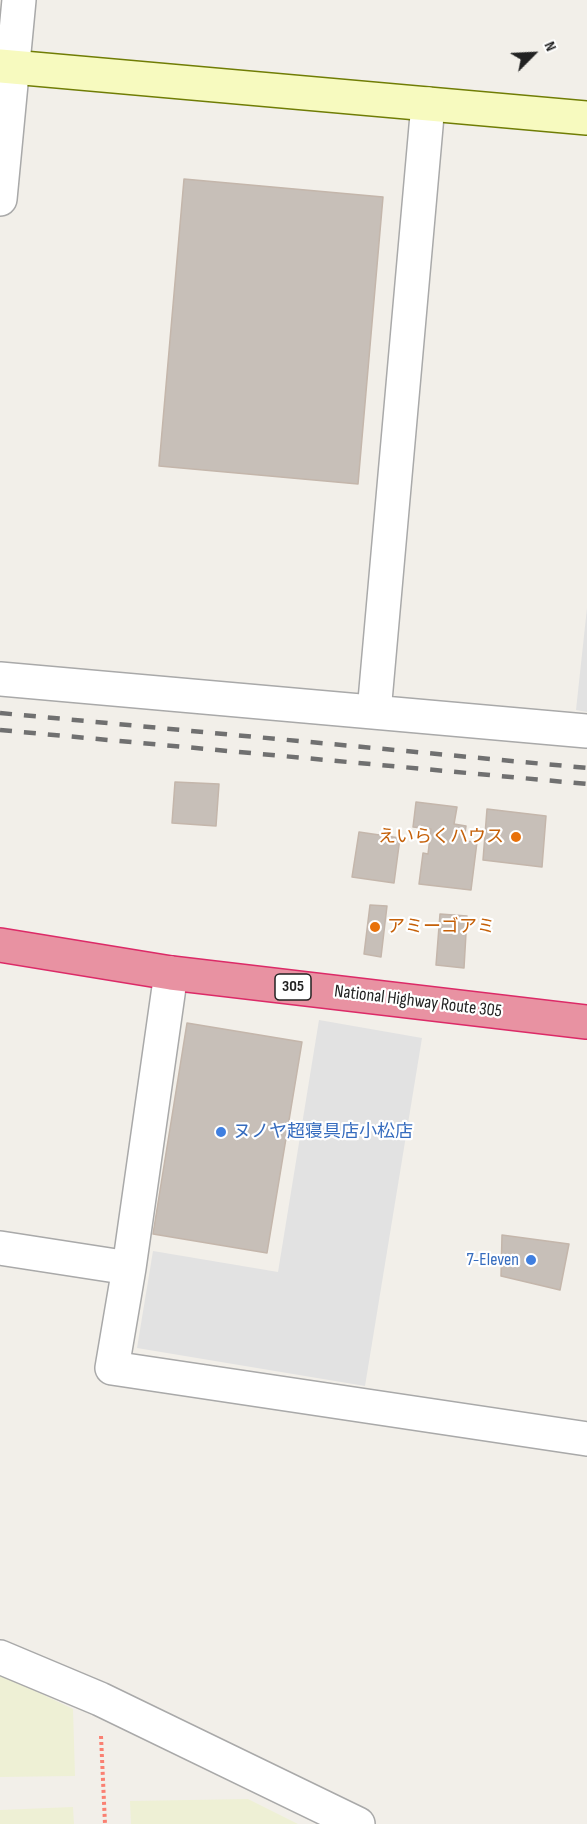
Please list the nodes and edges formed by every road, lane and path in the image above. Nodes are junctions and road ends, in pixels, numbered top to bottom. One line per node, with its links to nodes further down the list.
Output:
1 (19, 0): 2 (street)
2 (6, 66): 3 (street); 5 (street)
3 (428, 104): 4 (street); 7 (street)
4 (587, 118)
5 (0, 199)
6 (0, 679): 7 (street)
7 (374, 712): 8 (street)
8 (587, 730)
9 (0, 945): 10 (highway, National Highway Route 305 / 305)
10 (171, 973): 11 (highway, National Highway Route 305 / 305); 13 (street)
11 (587, 1022)
12 (0, 1248): 13 (street)
13 (129, 1268): 14 (street)
14 (587, 1439)
15 (0, 1657): 16 (street)
16 (100, 1699): 17 (path); 18 (street)
17 (105, 1824)
18 (358, 1824)

